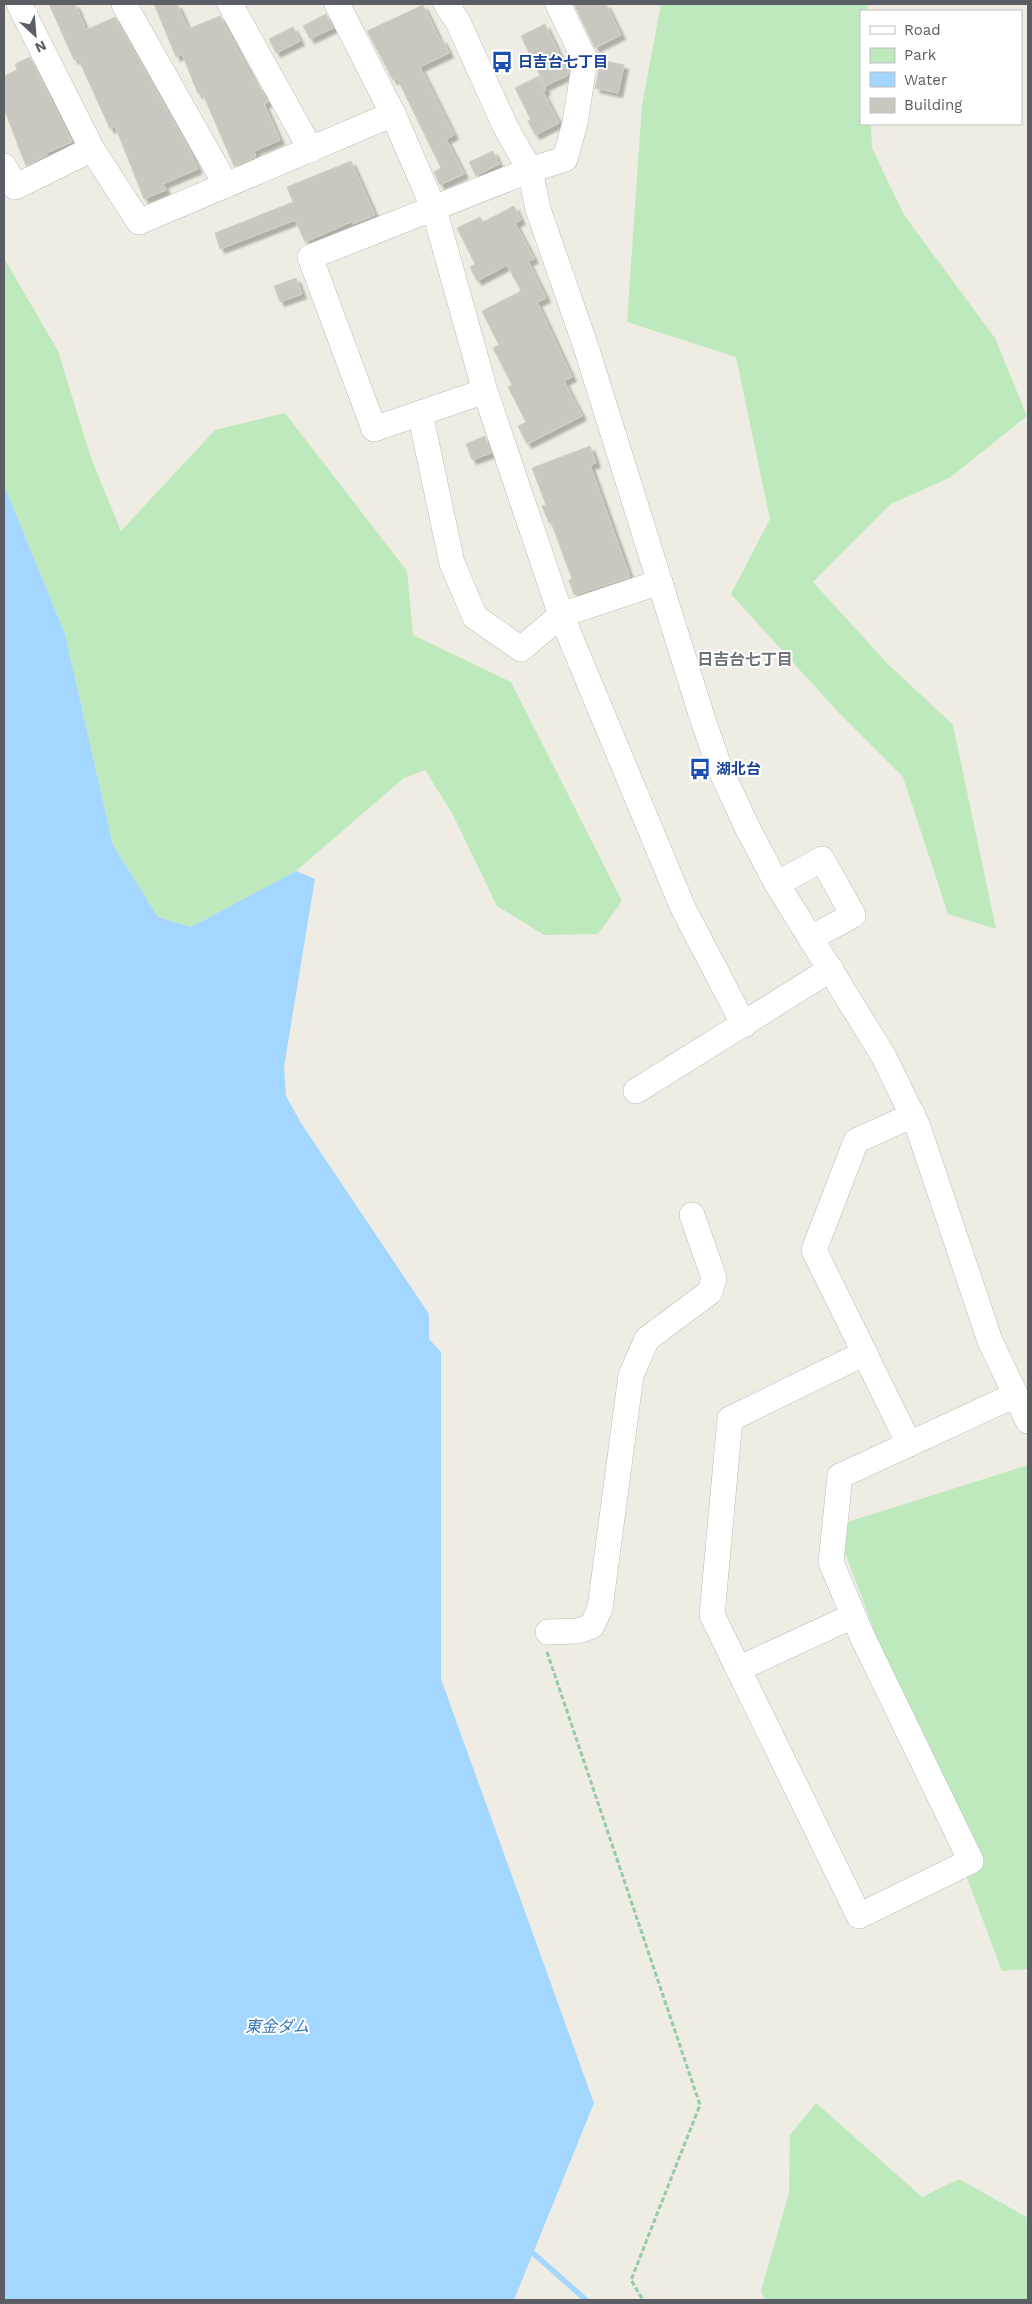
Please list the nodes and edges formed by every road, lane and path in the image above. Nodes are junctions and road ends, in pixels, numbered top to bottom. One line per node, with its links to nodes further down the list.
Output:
1 (19, 4): 8 (street)
2 (124, 4): 12 (street)
3 (230, 4): 9 (street)
4 (446, 4): 11 (street)
5 (558, 4): 11 (street)
6 (346, 7): 7 (street)
7 (393, 114): 9 (street); 13 (street)
8 (92, 149): 10 (street); 12 (street)
9 (311, 150): 12 (street)
10 (4, 166)
11 (530, 170): 13 (street); 16 (street)
12 (226, 185)
13 (434, 209): 14 (street); 15 (street)
14 (485, 391): 15 (street); 17 (street)
15 (420, 413): 17 (street)
16 (660, 582): 17 (street); 18 (street)
17 (561, 615): 21 (street)
18 (777, 884): 19 (street); 19 (street)
19 (811, 938): 20 (street)
20 (831, 970): 21 (street); 23 (street)
21 (744, 1025): 22 (street)
22 (636, 1091)
23 (913, 1115): 25 (street); 26 (street)
24 (692, 1215): 30 (street)
25 (865, 1353): 28 (street); 31 (street)
26 (1015, 1395): 27 (street); 28 (street)
27 (1028, 1421)
28 (909, 1444): 29 (street)
29 (853, 1616): 31 (street); 31 (street)
30 (548, 1632): 32 (path)
31 (738, 1669)
32 (643, 2300)

